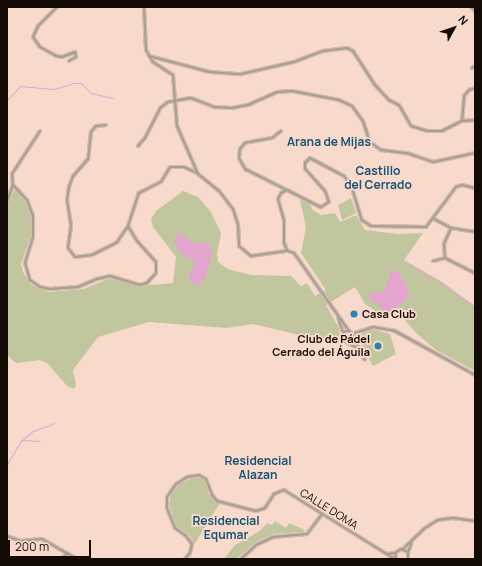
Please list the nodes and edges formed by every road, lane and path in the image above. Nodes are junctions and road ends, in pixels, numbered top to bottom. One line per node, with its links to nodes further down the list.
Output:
1 (56, 7): 6 (street)
2 (144, 7): 5 (street)
3 (471, 7): 4 (street)
4 (475, 11)
5 (149, 56): 10 (street); 12 (street)
6 (69, 61)
7 (475, 66): 8 (street)
8 (472, 68)
9 (475, 88): 12 (street)
10 (175, 101): 16 (street); 17 (street); 18 (street)
11 (475, 120): 12 (street)
12 (462, 121)
13 (106, 125): 24 (street)
14 (40, 131): 19 (street)
15 (281, 131): 21 (street)
16 (138, 146)
17 (475, 153)
18 (198, 174): 24 (street); 27 (street)
19 (13, 186): 22 (street); 24 (street)
20 (475, 188): 23 (street)
21 (287, 190): 23 (street); 27 (street)
22 (7, 202)
23 (434, 219): 25 (street)
24 (128, 226)
25 (451, 228): 26 (street); 28 (street)
26 (475, 232)
27 (288, 251): 31 (street)
28 (445, 258): 29 (street); 30 (street)
29 (433, 261)
30 (475, 274)
31 (336, 313): 32 (street); 33 (street)
32 (349, 331): 33 (street); 34 (street)
33 (343, 333): 36 (street)
34 (352, 334): 35 (street); 37 (street)
35 (353, 338): 36 (street); 36 (street)
36 (347, 342)
37 (475, 375)
38 (322, 514): 46 (street, CALLE DOMA); 49 (street, CALLE DOMA); 50 (street)
39 (475, 521): 41 (street)
40 (7, 536): 43 (street)
41 (412, 543): 42 (street); 44 (street)
42 (403, 549): 44 (street); 45 (street)
43 (68, 552): 47 (street); 48 (street)
44 (408, 552): 52 (street)
45 (395, 553): 46 (street); 51 (street)
46 (386, 554): 51 (street, CALLE DOMA)
47 (62, 559)
48 (77, 559)
49 (185, 559)
50 (240, 559)
51 (396, 559)
52 (408, 559)

